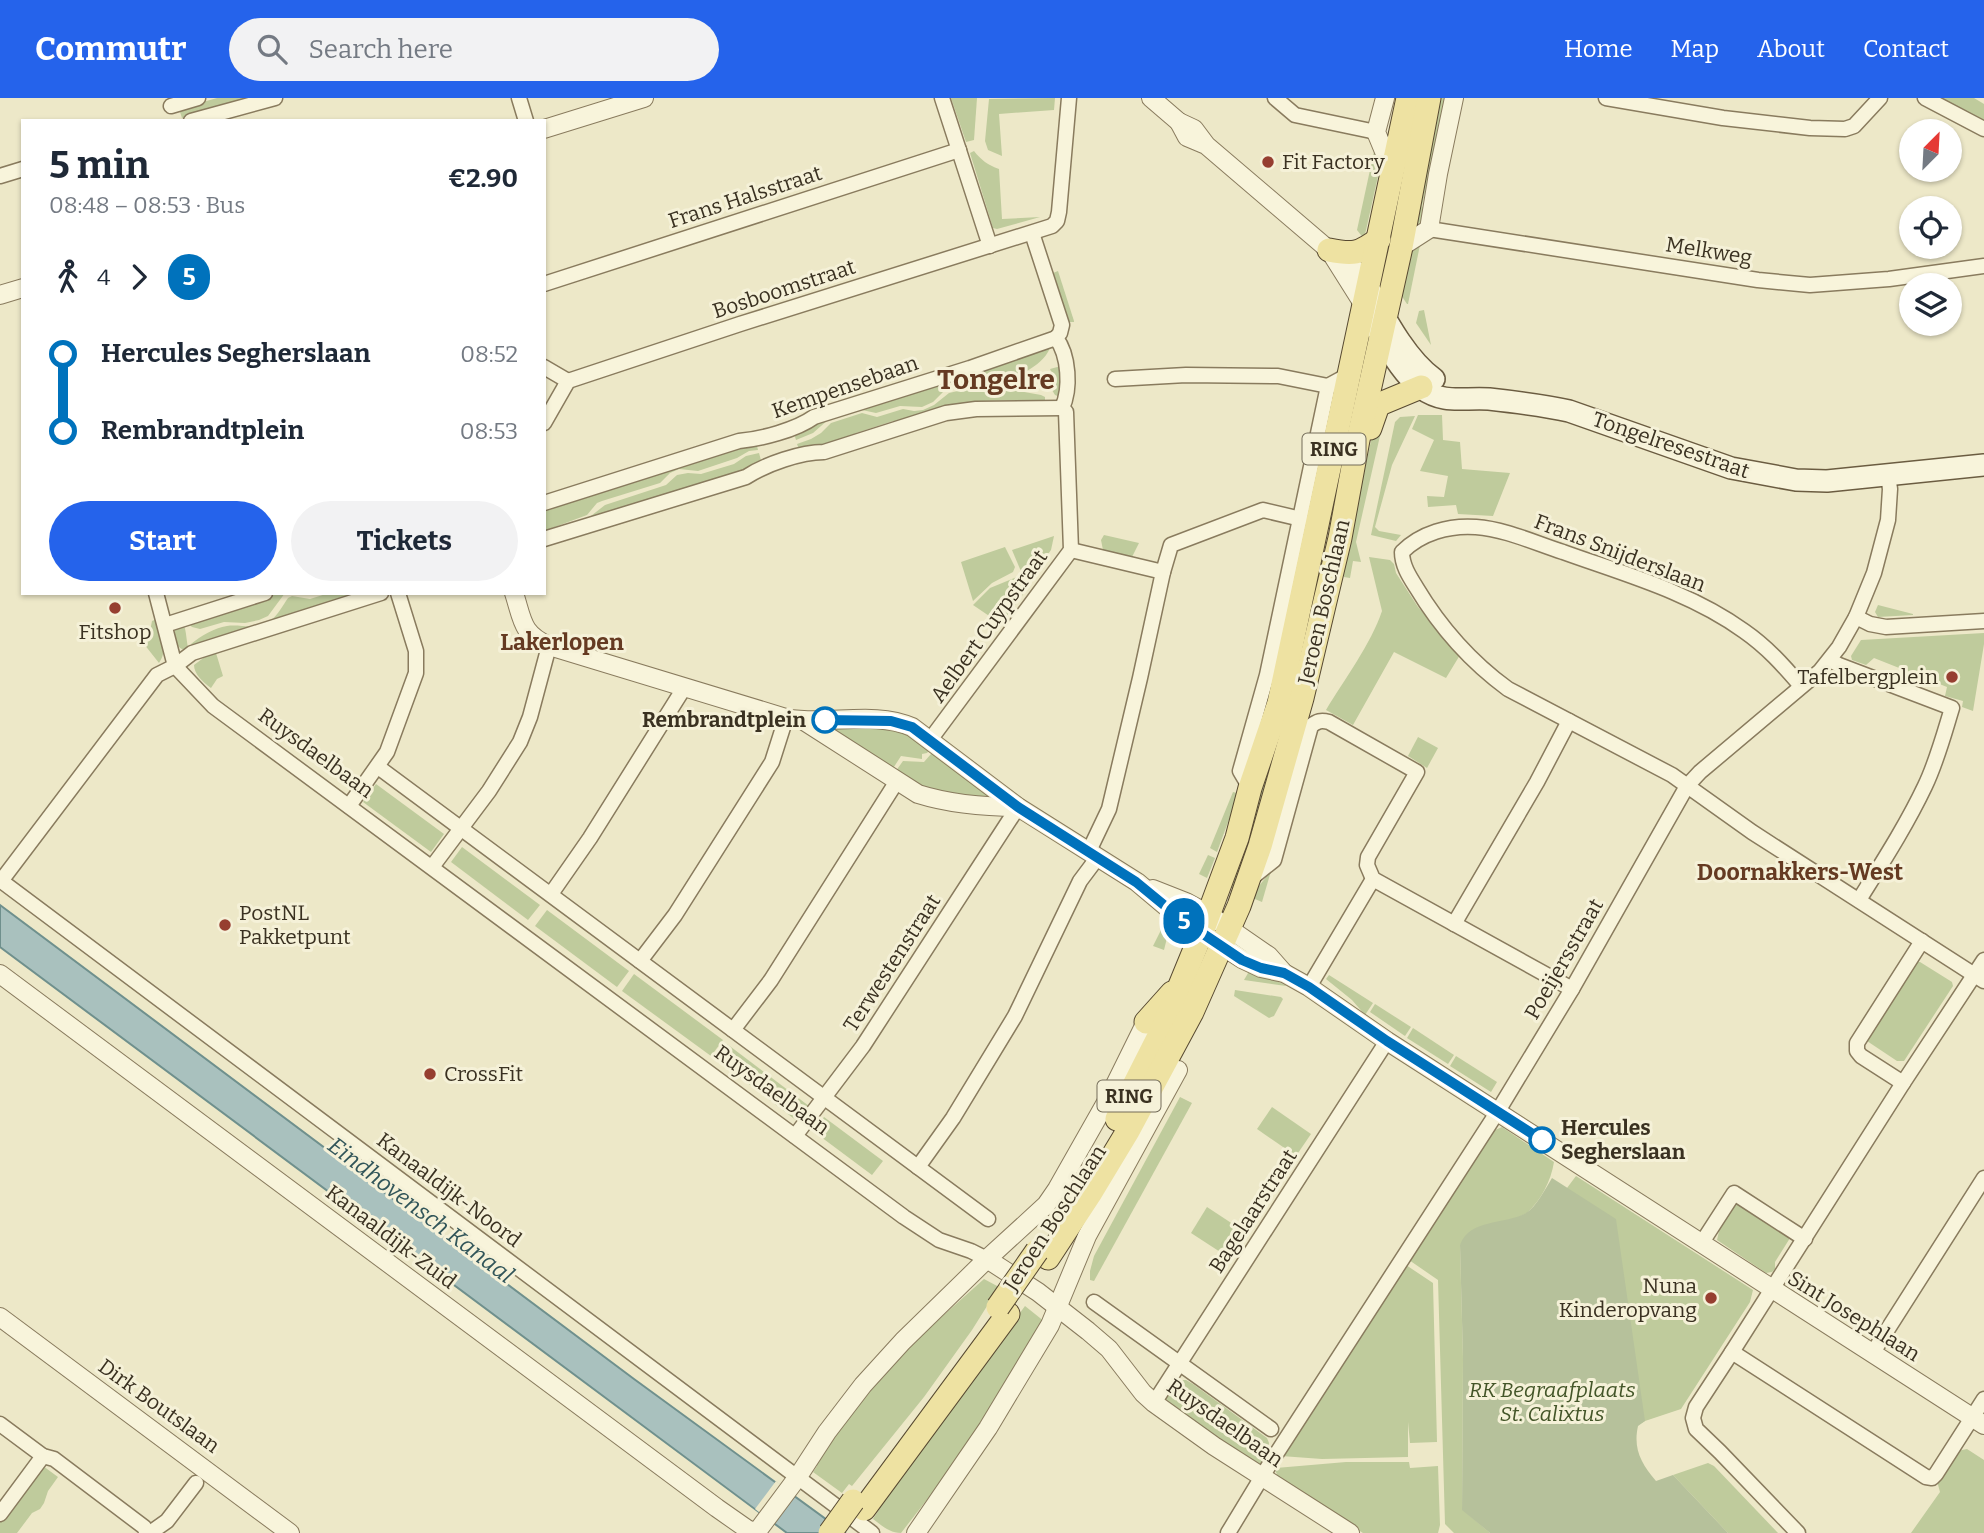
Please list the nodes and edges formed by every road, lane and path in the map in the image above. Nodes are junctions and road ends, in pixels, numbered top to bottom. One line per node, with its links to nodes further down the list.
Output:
1 (198, 98): 16 (street)
2 (275, 98): 18 (street)
3 (519, 98): 19 (street)
4 (644, 98): 20 (street)
5 (942, 98): 23 (street)
6 (1069, 98): 28 (street, Bosboomstraat)
7 (1151, 98): 32 (street, Tongelresestraat)
8 (1275, 98): 22 (street)
9 (1385, 98): 22 (street)
10 (1408, 98): 25 (main road, RING)
11 (1429, 98): 31 (main road, RING)
12 (1454, 98): 27 (street)
13 (1606, 98): 14 (street)
14 (1880, 98)
15 (1925, 98): 21 (street)
16 (169, 102): 17 (street)
17 (175, 119)
18 (198, 119)
19 (525, 119)
20 (546, 128)
21 (1984, 129)
22 (1376, 132): 25 (street)
23 (959, 150): 30 (street); 34 (street, Frans Halsstraat)
24 (21, 170): 26 (street)
25 (1393, 173): 29 (main road, RING)
26 (0, 176)
27 (1429, 229): 31 (street); 33 (street, Melkweg)
28 (1032, 233): 30 (street, Bosboomstraat); 39 (street)
29 (1379, 239): 32 (main road); 37 (main road, RING)
30 (990, 246): 43 (street, Bosboomstraat)
31 (1401, 247): 38 (main road, RING)
32 (1329, 250): 37 (street, Tongelresestraat)
33 (1984, 267)
34 (546, 283)
35 (21, 289): 36 (street)
36 (0, 295)
37 (1367, 298): 38 (main road, Tongelresestraat); 41 (main road, Jeroen Boschlaan / RING)
38 (1384, 328): 45 (main road, Tongelresestraat); 46 (main road, Tongelresestraat); 49 (main road, Jeroen Boschlaan / RING)
39 (1056, 338): 47 (street); 52 (street, Kempensebaan)
40 (546, 368): 43 (street)
41 (1350, 374): 44 (street); 76 (main road, Jeroen Boschlaan / RING)
42 (1115, 379): 44 (street)
43 (568, 381): 48 (street)
44 (1328, 386): 53 (street, Jeroen Boschlaan)
45 (1421, 387): 46 (main road, Tongelresestraat); 49 (main road)
46 (1485, 399): 51 (main road, Tongelresestraat)
47 (1062, 408): 54 (street); 55 (street, Aelbert Cuypstraat)
48 (546, 420)
49 (1358, 440): 84 (main road, Jeroen Boschlaan / RING)
50 (1984, 465): 51 (main road, Tongelresestraat)
51 (1888, 475): 62 (street, Poeijersstraat)
52 (546, 502)
53 (1301, 519): 56 (street); 76 (street, Jeroen Boschlaan)
54 (546, 538)
55 (1071, 550): 56 (street); 72 (street, Aelbert Cuypstraat)
56 (1163, 572): 80 (street)
57 (157, 595): 64 (street)
58 (259, 595): 64 (street)
59 (375, 595): 67 (street)
60 (399, 595): 73 (street)
61 (515, 595): 65 (street)
62 (1856, 617): 63 (street); 66 (street, Poeijersstraat)
63 (1979, 622)
64 (165, 625): 67 (street)
65 (549, 646): 69 (street); 79 (street)
66 (1830, 660): 68 (street, Poeijersstraat); 86 (street)
67 (175, 666): 77 (street, Ruysdaelbaan); 83 (street)
68 (1801, 686): 71 (street, Frans Snijderslaan); 75 (street, Poeijersstraat)
69 (684, 688): 70 (street); 85 (street)
70 (795, 720): 72 (street); 74 (street); 92 (street)
71 (1569, 721): 75 (street); 88 (street)
72 (930, 740): 78 (street)
73 (378, 767): 77 (street); 79 (street, Ruysdaelbaan)
74 (897, 781): 78 (street); 100 (street)
75 (1687, 786): 86 (street); 97 (street, Poeijersstraat)
76 (1250, 788): 87 (main road, Jeroen Boschlaan / RING)
77 (349, 806): 81 (street, Ruysdaelbaan)
78 (1018, 807): 80 (street); 104 (street, Terwestenstraat)
79 (460, 828): 81 (street); 85 (street, Ruysdaelbaan)
80 (1094, 854): 87 (street); 107 (street)
81 (432, 867): 106 (street, Ruysdaelbaan)
82 (1373, 879): 84 (street, Jeroen Boschlaan); 88 (street); 96 (street)
83 (1, 881): 129 (street, Kanaaldijk-Noord)
84 (1248, 881): 89 (main road, Jeroen Boschlaan / RING)
85 (551, 894): 92 (street, Ruysdaelbaan)
86 (1859, 900): 90 (street)
87 (1205, 923): 89 (street); 95 (main road, Jeroen Boschlaan / RING)
88 (1454, 924): 97 (street)
89 (1226, 938): 96 (street); 98 (main road, Jeroen Boschlaan / RING)
90 (1922, 942): 94 (street); 103 (street)
91 (1984, 960): 94 (street)
92 (640, 961): 100 (street, Ruysdaelbaan)
93 (0, 974): 132 (street, Kanaaldijk-Zuid)
94 (1979, 978): 103 (street)
95 (1181, 983): 99 (main road); 112 (main road, Jeroen Boschlaan / RING)
96 (1309, 987): 101 (street)
97 (1572, 989): 105 (street, Poeijersstraat)
98 (1192, 1012): 102 (main road); 112 (main road, Jeroen Boschlaan / RING)
99 (1146, 1021): 113 (street, Jeroen Boschlaan)
100 (733, 1030): 104 (street, Ruysdaelbaan)
101 (1387, 1041): 105 (street); 120 (street, Bagelaarstraat)
102 (1178, 1070): 116 (street, Jeroen Boschlaan)
103 (1903, 1083): 110 (street)
104 (825, 1099): 106 (street, Terwestenstraat); 107 (street, Ruysdaelbaan)
105 (1498, 1111): 111 (street, Sint Josephlaan); 127 (street, Poeijersstraat)
106 (795, 1136): 113 (street, Ruysdaelbaan)
107 (918, 1167): 109 (street, Ruysdaelbaan)
108 (1984, 1178): 119 (street)
109 (988, 1220)
110 (1805, 1239): 111 (street, Sint Josephlaan); 114 (street)
111 (1701, 1244): 114 (street, Sint Josephlaan)
112 (1042, 1254): 130 (main road, Jeroen Boschlaan / RING, bridge)
113 (987, 1259): 116 (street, Ruysdaelbaan); 129 (street, Jeroen Boschlaan)
114 (1771, 1290): 118 (street); 119 (street, Sint Josephlaan)
115 (1094, 1302): 120 (street, Ruysdaelbaan)
116 (1058, 1307): 122 (street, Ruysdaelbaan); 138 (street, Jeroen Boschlaan)
117 (0, 1317): 134 (street, Dirk Boutslaan)
118 (1732, 1352): 123 (street); 141 (street)
119 (1872, 1354): 123 (street, Sint Josephlaan)
120 (1180, 1362): 122 (street, Bagelaarstraat); 125 (street)
121 (1984, 1399): 123 (street)
122 (1154, 1403): 127 (street, Ruysdaelbaan)
123 (1978, 1421)
124 (0, 1424): 126 (street)
125 (1271, 1429)
126 (43, 1456): 131 (street); 133 (street)
127 (1262, 1476): 139 (street, Poeijersstraat); 140 (street, Ruysdaelbaan)
128 (196, 1483): 133 (street)
129 (792, 1484): 132 (street, Jeroen Boschlaan); 137 (street, Kanaaldijk-Noord)
130 (859, 1505): 135 (main road, RING, bridge); 136 (main road, RING)
131 (0, 1514)
132 (759, 1529)
133 (148, 1533)
134 (290, 1533)
135 (830, 1533)
136 (847, 1533)
137 (872, 1533)
138 (916, 1533)
139 (1228, 1533)
140 (1350, 1533)
141 (1798, 1533)

